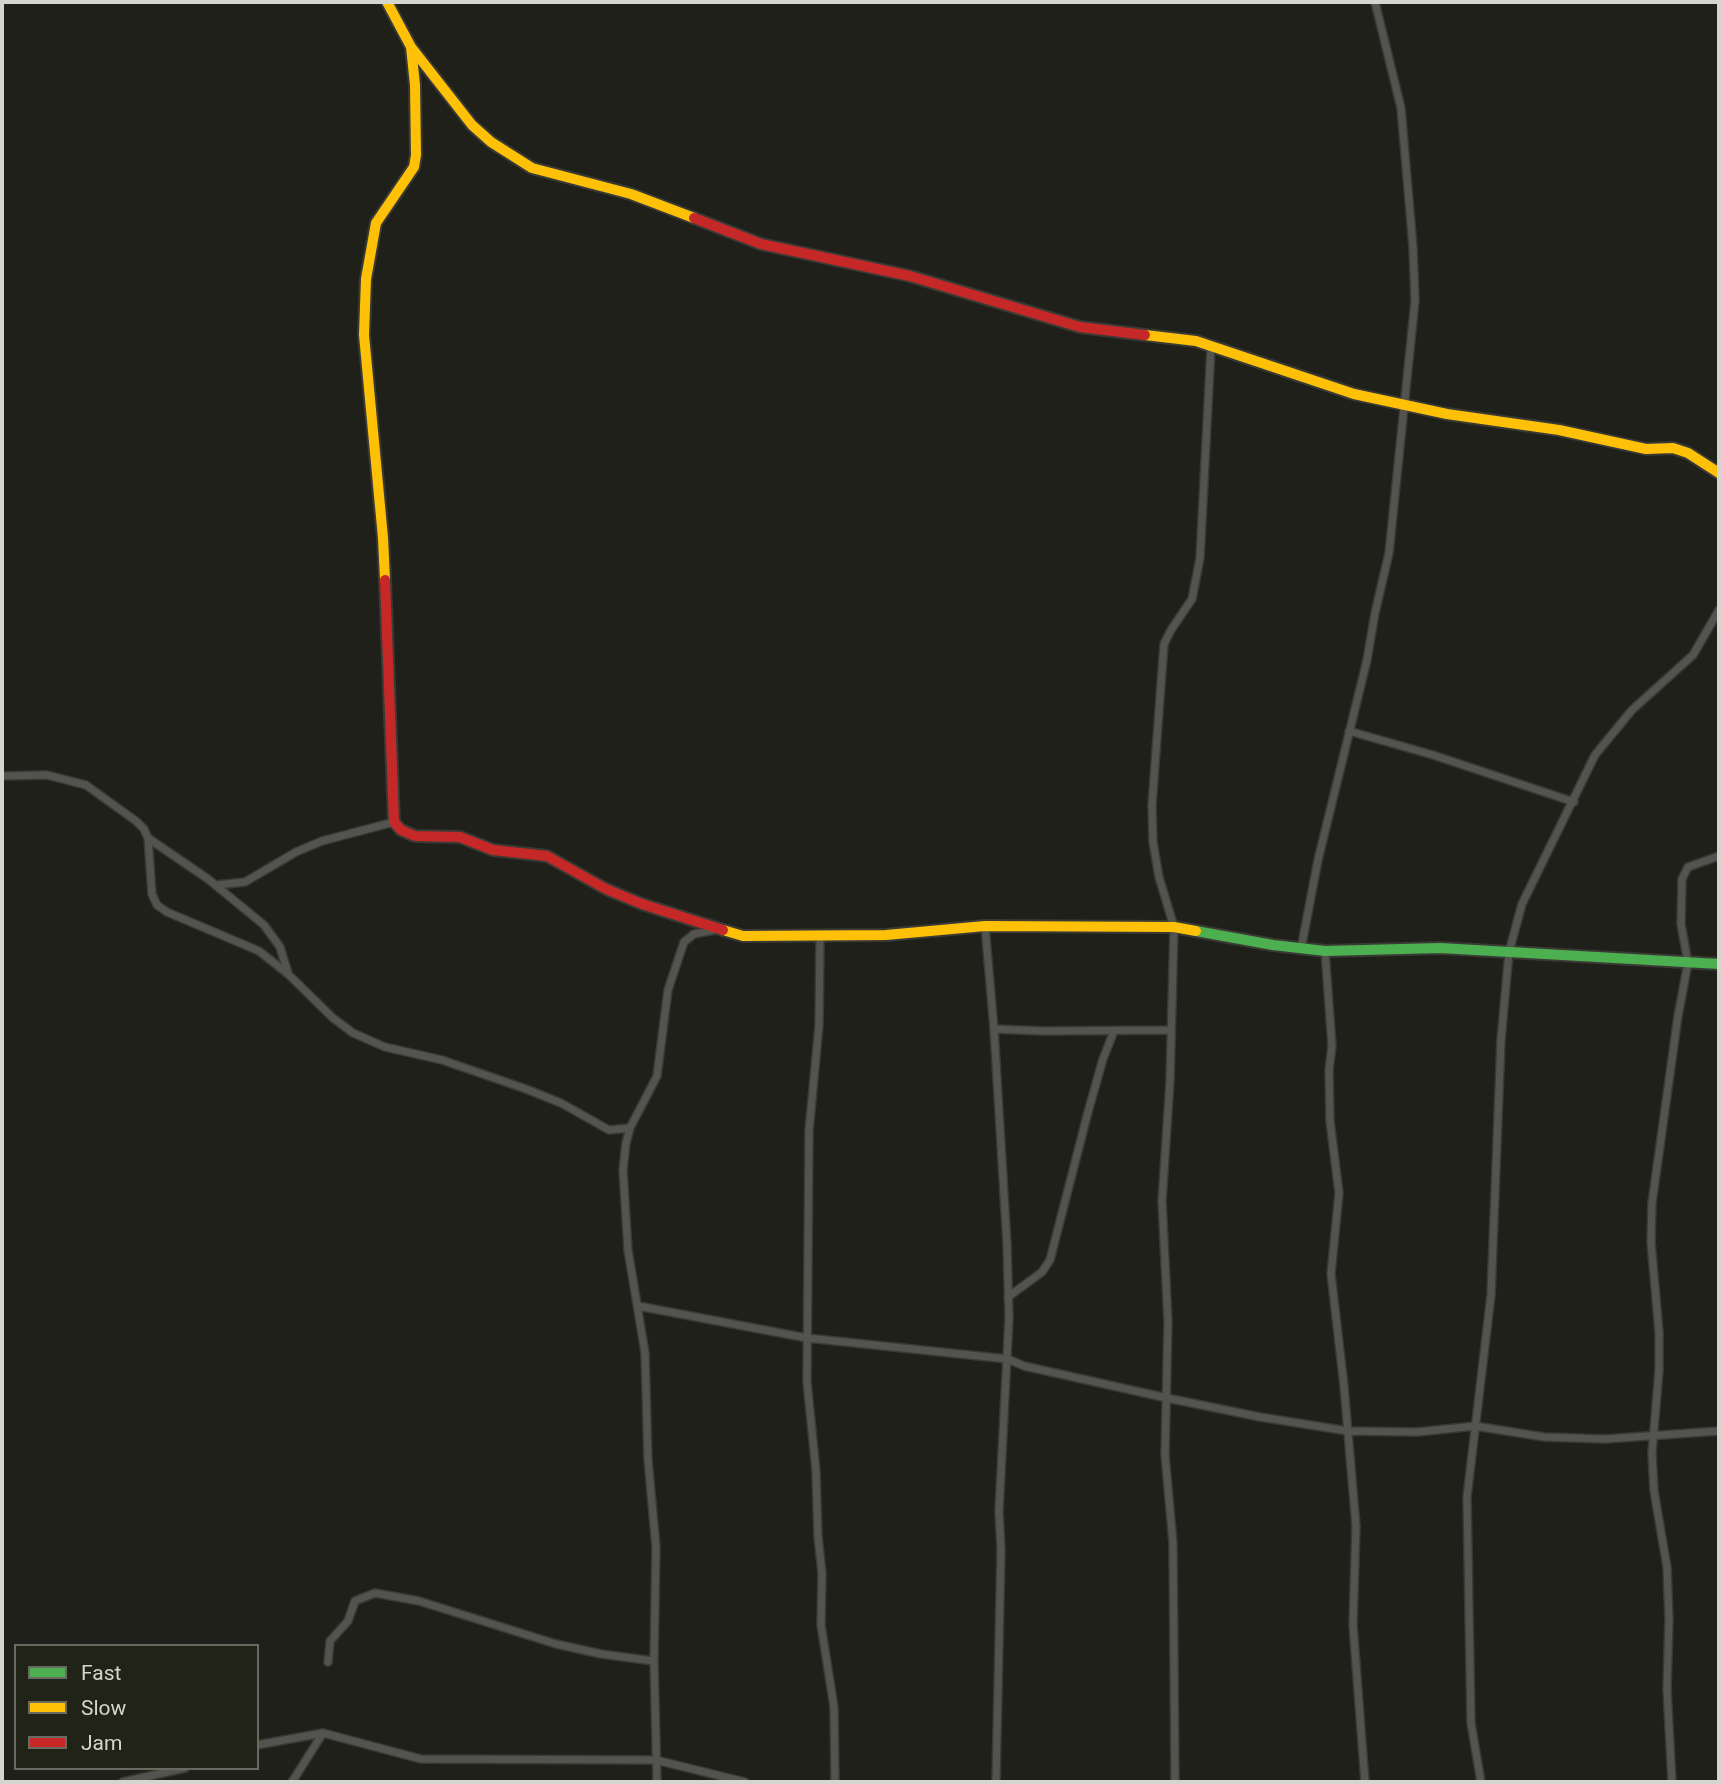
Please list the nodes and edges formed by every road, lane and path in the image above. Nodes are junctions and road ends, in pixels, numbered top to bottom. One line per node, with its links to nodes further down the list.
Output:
1 (387, 2): 3 (street)
2 (1375, 2): 5 (street)
3 (411, 47): 4 (street); 11 (street)
4 (1211, 347): 5 (street); 16 (street)
5 (1405, 404): 6 (street); 8 (street)
6 (1719, 473)
7 (1719, 610): 10 (street)
8 (1349, 731): 10 (street); 19 (street)
9 (2, 776): 12 (street)
10 (1574, 802): 21 (street)
11 (394, 822): 14 (street); 17 (street)
12 (148, 838): 14 (street); 24 (street)
13 (1719, 856): 22 (street)
14 (216, 885): 24 (street)
15 (985, 926): 16 (street); 18 (street); 25 (street)
16 (1174, 927): 19 (street); 26 (street)
17 (721, 929): 18 (street); 28 (street)
18 (820, 937): 31 (street)
19 (1300, 949): 20 (street)
20 (1325, 951): 21 (street); 35 (street)
21 (1509, 952): 22 (street); 34 (street)
22 (1688, 964): 23 (street); 37 (street)
23 (1719, 964)
24 (288, 974): 28 (street)
25 (994, 1029): 27 (street); 29 (street)
26 (1170, 1030): 27 (street); 33 (street)
27 (1114, 1031): 29 (street)
28 (630, 1128): 30 (street)
29 (1008, 1297): 32 (street)
30 (638, 1306): 31 (street); 38 (street)
31 (807, 1338): 32 (street); 48 (street)
32 (1008, 1359): 33 (street); 49 (street)
33 (1167, 1398): 35 (street); 50 (street)
34 (1475, 1426): 35 (street); 37 (street); 52 (street)
35 (1348, 1431): 51 (street)
36 (1719, 1432): 37 (street)
37 (1653, 1438): 53 (street)
38 (654, 1661): 39 (street); 42 (street)
39 (328, 1662)
40 (323, 1733): 41 (street); 42 (street); 45 (street)
41 (259, 1745)
42 (656, 1760): 46 (street); 47 (street)
43 (175, 1770): 44 (street)
44 (123, 1782)
45 (292, 1782)
46 (657, 1782)
47 (745, 1782)
48 (835, 1782)
49 (996, 1782)
50 (1175, 1782)
51 (1365, 1782)
52 (1481, 1782)
53 (1672, 1782)

